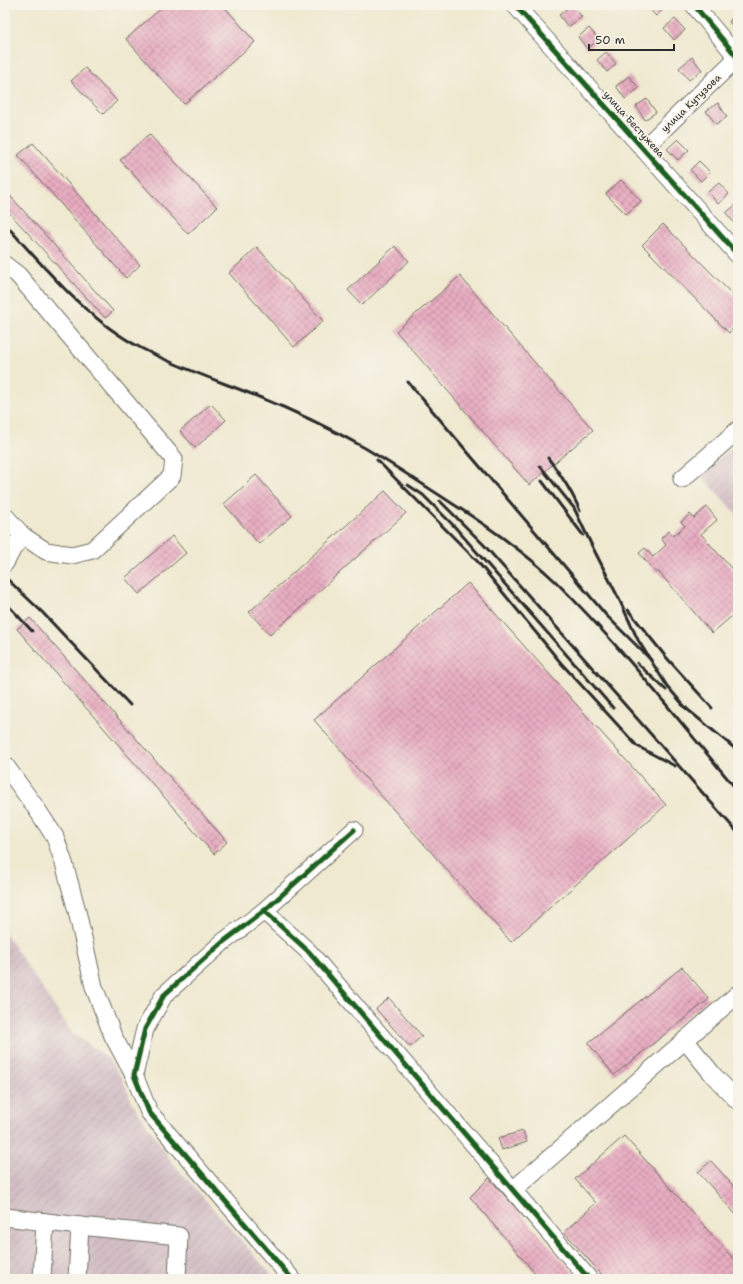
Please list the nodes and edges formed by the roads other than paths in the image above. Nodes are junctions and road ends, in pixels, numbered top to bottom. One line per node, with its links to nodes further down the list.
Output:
1 (515, 5): 4 (street, улица Бестужева)
2 (694, 5): 3 (street)
3 (738, 57): 4 (street, улица Кутузова)
4 (644, 148): 5 (street, улица Бестужева)
5 (738, 255)
6 (5, 265): 10 (street)
7 (738, 430): 8 (street)
8 (682, 479)
9 (5, 516): 10 (street)
10 (23, 536): 11 (street)
11 (5, 563)
12 (5, 765): 17 (street)
13 (354, 830): 14 (street)
14 (264, 911): 17 (street); 19 (street)
15 (738, 994): 16 (street)
16 (685, 1040): 18 (street); 19 (street)
17 (134, 1074): 26 (street)
18 (738, 1101)
19 (513, 1190): 27 (street)
20 (5, 1217): 21 (street)
21 (45, 1222): 22 (street); 23 (street)
22 (80, 1226): 24 (street); 25 (street)
23 (42, 1279)
24 (76, 1279)
25 (177, 1279)
26 (292, 1279)
27 (589, 1279)

